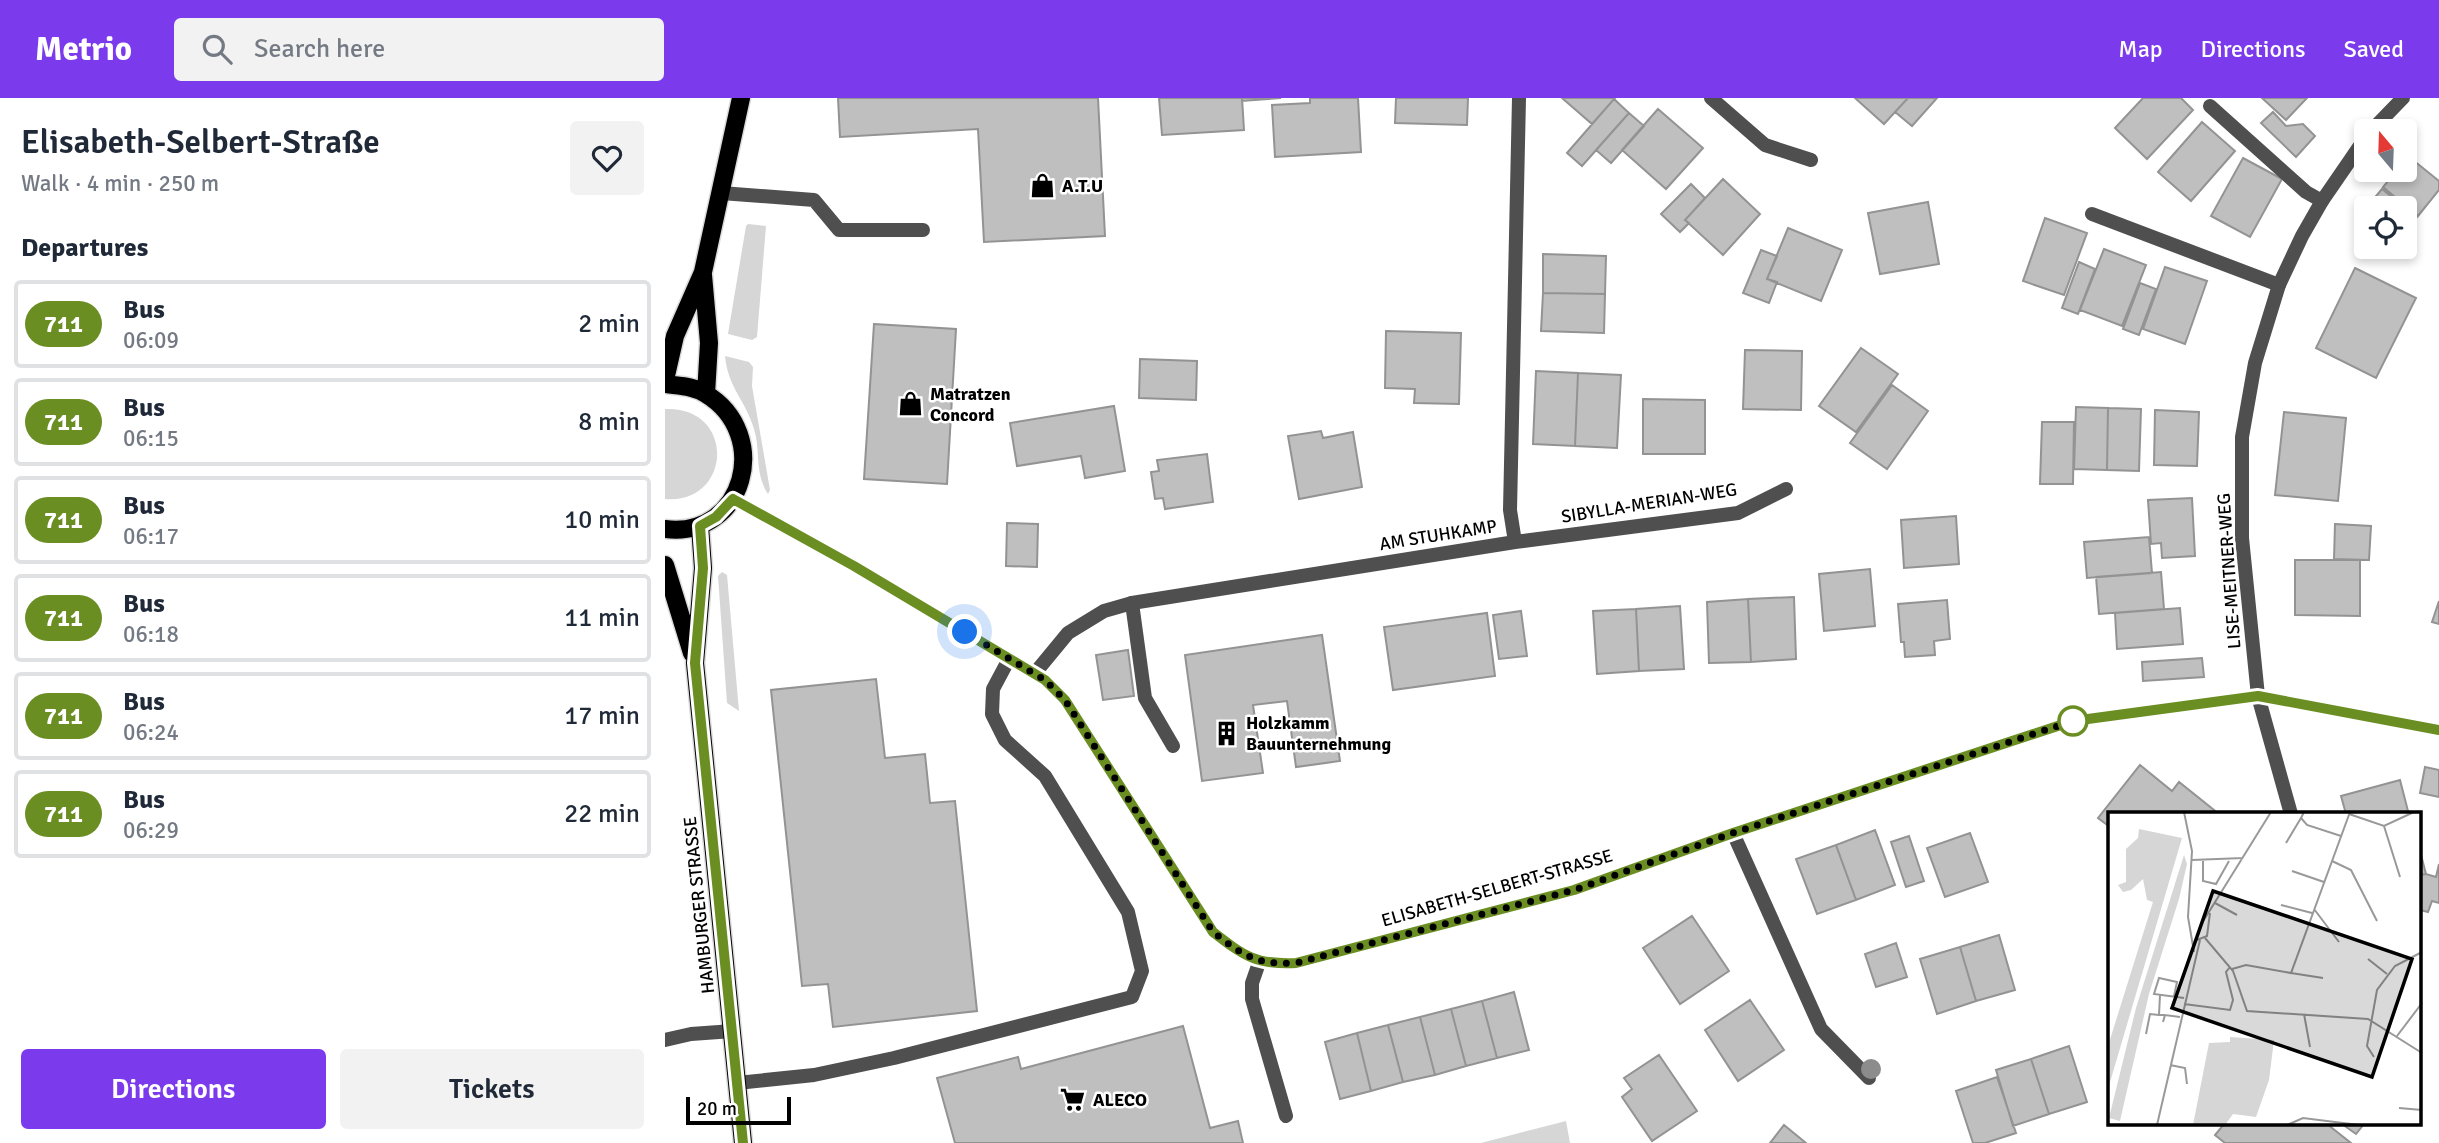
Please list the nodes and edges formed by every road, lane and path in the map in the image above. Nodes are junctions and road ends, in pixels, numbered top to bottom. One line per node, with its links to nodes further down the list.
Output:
1 (741, 98): 9 (main road)
2 (1519, 98): 21 (street, AM STUHKAMP)
3 (1711, 98): 8 (street)
4 (2403, 98): 6 (street)
5 (2210, 106): 10 (street)
6 (2383, 119)
7 (2354, 154): 10 (street, LISE-MEITNER-WEG)
8 (1811, 160)
9 (721, 193): 12 (street); 13 (main road)
10 (2322, 201): 14 (street, LISE-MEITNER-WEG)
11 (2092, 214): 14 (street)
12 (923, 230)
13 (702, 272): 15 (main road); 16 (main road)
14 (2279, 285): 27 (street, LISE-MEITNER-WEG)
15 (665, 382): 16 (main road)
16 (706, 394): 18 (main road)
17 (1786, 489): 21 (street, SIBYLLA-MERIAN-WEG)
18 (733, 499): 19 (main road); 24 (street, ELISABETH-SELBERT-STRASSE)
19 (700, 526): 20 (main road); 25 (main road, HAMBURGER STRASSE)
20 (665, 529)
21 (1515, 542): 23 (street, AM STUHKAMP)
22 (665, 565): 25 (main road, HAMBURGER STRASSE)
23 (1132, 603): 26 (street, AM STUHKAMP); 29 (street)
24 (1009, 659): 26 (street, ELISABETH-SELBERT-STRASSE); 36 (street)
25 (695, 663): 33 (main road, HAMBURGER STRASSE)
26 (1035, 673): 32 (street, ELISABETH-SELBERT-STRASSE)
27 (2258, 696): 28 (street, ELISABETH-SELBERT-STRASSE); 30 (street, LISE-MEITNER-WEG); 31 (street, ELISABETH-SELBERT-STRASSE)
28 (2439, 730)
29 (1173, 746)
30 (2290, 812)
31 (1733, 833): 32 (street, ELISABETH-SELBERT-STRASSE); 35 (street)
32 (1260, 960): 37 (street)
33 (733, 1031): 34 (street); 36 (main road, HAMBURGER STRASSE)
34 (665, 1040)
35 (1869, 1078)
36 (737, 1083): 38 (main road, HAMBURGER STRASSE)
37 (1286, 1116)
38 (743, 1143)

